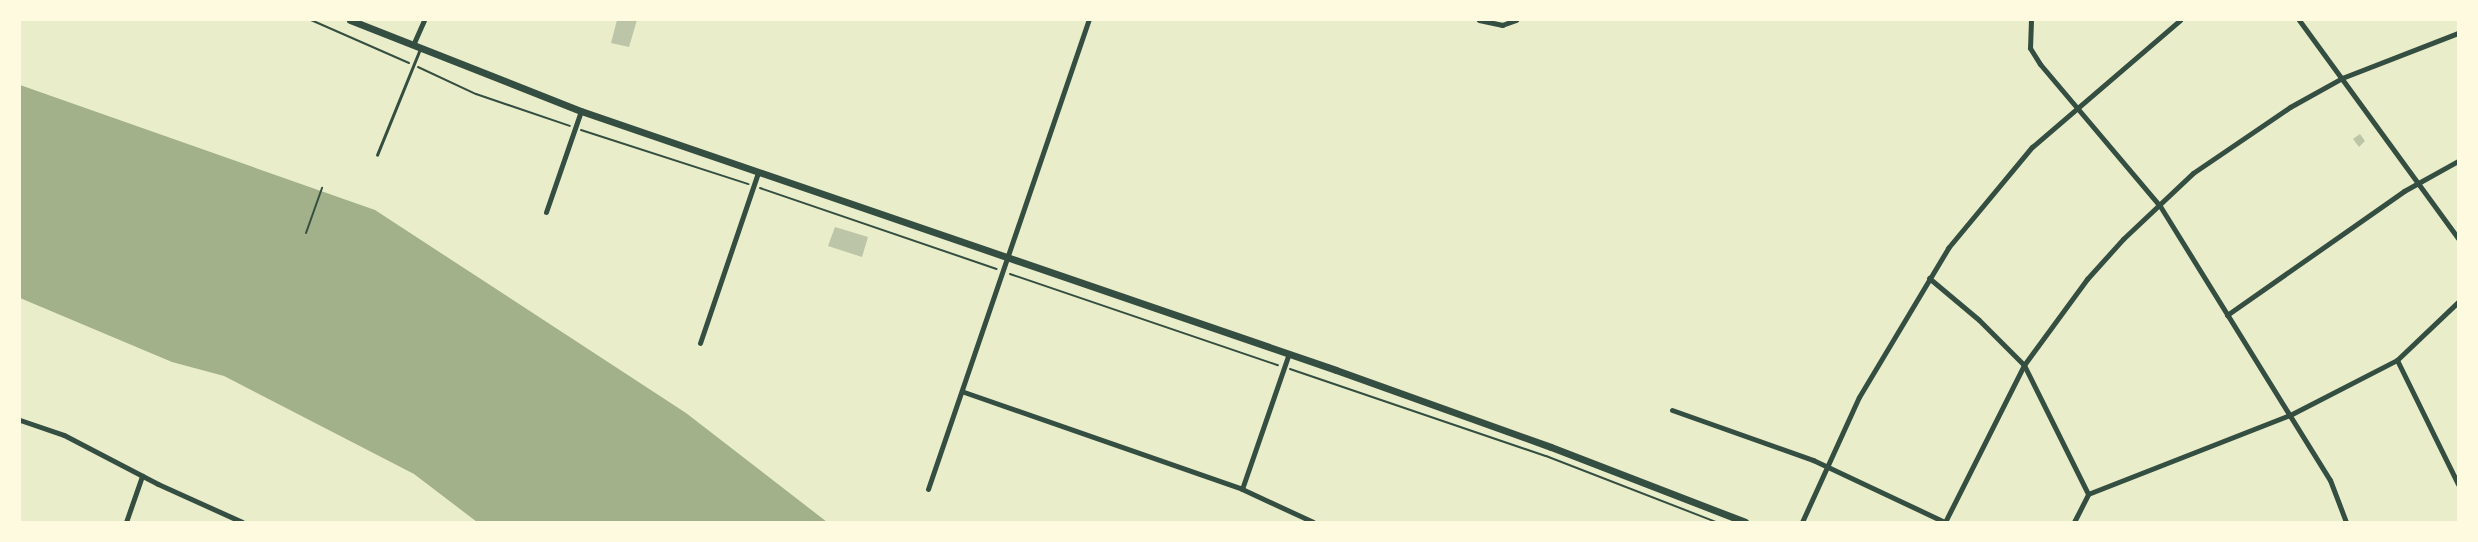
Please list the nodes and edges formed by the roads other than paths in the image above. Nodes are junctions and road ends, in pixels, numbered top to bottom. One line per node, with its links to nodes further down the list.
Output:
1 (350, 20): 10 (street)
2 (424, 20): 10 (street)
3 (1090, 20): 21 (street)
4 (1479, 20): 5 (street)
5 (1516, 20)
6 (2031, 20): 12 (street)
7 (2180, 20): 12 (street)
8 (2299, 20): 11 (street)
9 (2458, 33): 11 (street)
10 (417, 47): 13 (street); 14 (lane)
11 (2342, 78): 17 (street); 18 (street)
12 (2077, 108): 18 (street); 22 (street)
13 (581, 111): 16 (street); 19 (street)
14 (377, 155)
15 (2458, 161): 17 (street)
16 (758, 173): 21 (street); 25 (street)
17 (2417, 183): 20 (street); 24 (street)
18 (2160, 206): 24 (street); 28 (street)
19 (546, 212)
20 (2458, 238)
21 (1009, 256): 26 (street); 29 (street)
22 (1929, 278): 28 (street); 33 (street)
23 (2458, 302): 27 (street)
24 (2227, 315): 31 (street)
25 (700, 343)
26 (1288, 356): 37 (street); 42 (street)
27 (2397, 360): 31 (street); 35 (street)
28 (2024, 365): 38 (street); 44 (street)
29 (964, 392): 36 (street); 37 (street)
30 (1672, 410): 33 (street)
31 (2290, 415): 38 (street); 46 (street)
32 (20, 420): 34 (street)
33 (1828, 466): 43 (street); 44 (street)
34 (142, 476): 39 (street); 40 (street)
35 (2458, 484)
36 (928, 489)
37 (1242, 489): 41 (street)
38 (2088, 494): 45 (street)
39 (126, 522)
40 (242, 522)
41 (1313, 522)
42 (1746, 522)
43 (1802, 522)
44 (1945, 522)
45 (2074, 522)
46 (2346, 522)

